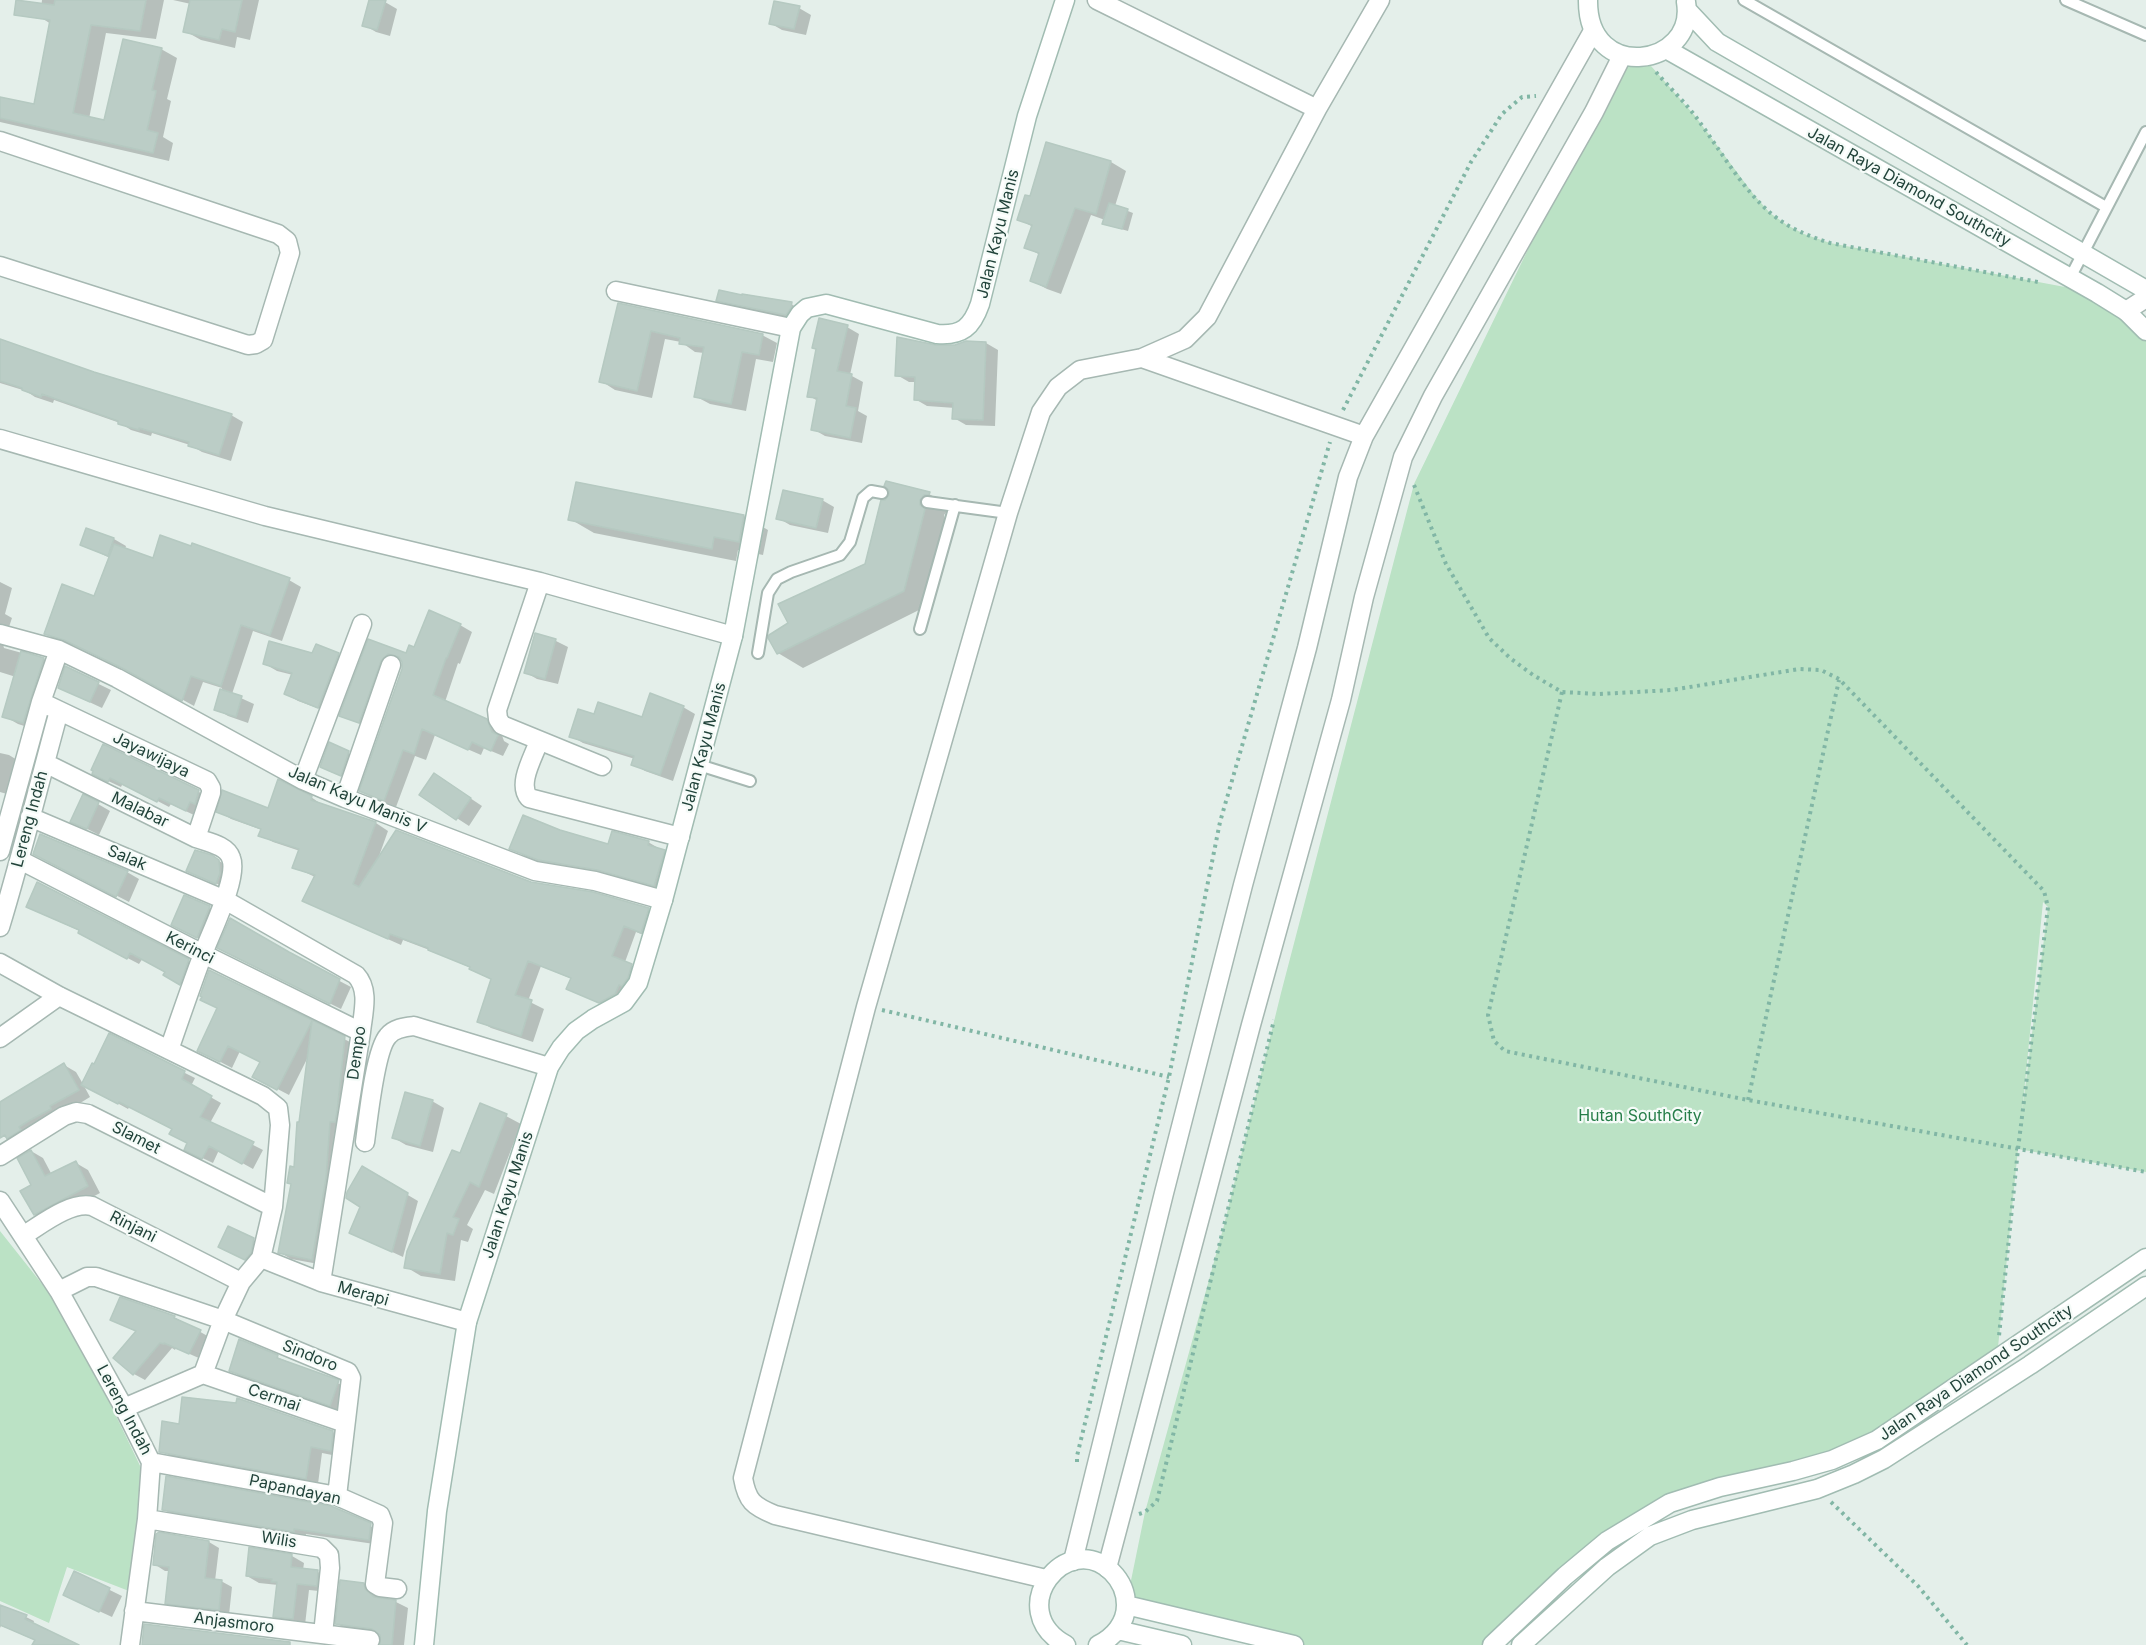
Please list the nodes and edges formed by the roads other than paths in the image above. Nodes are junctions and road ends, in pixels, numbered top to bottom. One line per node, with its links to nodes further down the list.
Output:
1 (1065, 0): 23 (street, Jalan Kayu Manis)
2 (1097, 0): 12 (street)
3 (1380, 0): 12 (street)
4 (1588, 0): 8 (street)
5 (1744, 0): 15 (lane)
6 (2066, 0): 9 (lane)
7 (1687, 5): 10 (street); 16 (street, Jalan Raya Diamond Southcity)
8 (1593, 31): 11 (street); 26 (street)
9 (2146, 35)
10 (1666, 49): 11 (street); 18 (street, Jalan Raya Diamond Southcity)
11 (1622, 56): 84 (street)
12 (1317, 109): 25 (street)
13 (2146, 132): 15 (lane)
14 (0, 141): 17 (street)
15 (2106, 207): 16 (lane)
16 (2083, 253): 18 (lane); 19 (street, Jalan Raya Diamond Southcity)
17 (0, 266)
18 (2070, 278): 22 (street, Jalan Raya Diamond Southcity)
19 (2146, 290)
20 (616, 291): 23 (street)
21 (2146, 298): 22 (street)
22 (2126, 311): 24 (street, Jalan Raya Diamond Southcity)
23 (791, 328): 36 (street, Jalan Kayu Manis)
24 (2146, 331)
25 (1142, 358): 26 (street); 31 (street)
26 (1364, 436): 83 (street)
27 (0, 439): 32 (street)
28 (882, 493): 38 (lane)
29 (927, 502): 30 (lane)
30 (955, 505): 31 (lane); 34 (lane)
31 (1008, 513): 85 (street)
32 (540, 582): 36 (street); 42 (street)
33 (362, 624): 46 (street)
34 (920, 629)
35 (0, 634): 37 (street, Jalan Kayu Manis V)
36 (734, 636): 44 (street, Jalan Kayu Manis)
37 (59, 650): 40 (street); 46 (street, Jalan Kayu Manis V)
38 (758, 653)
39 (391, 665): 48 (street)
40 (41, 702): 41 (street, Jayawijaya); 52 (street)
41 (59, 711): 43 (street, Lereng Indah); 51 (street, Jayawijaya)
42 (539, 741): 45 (street); 50 (street)
43 (45, 763): 49 (street, Lereng Indah); 51 (street, Malabar)
44 (699, 765): 47 (lane); 50 (street, Jalan Kayu Manis)
45 (602, 766)
46 (303, 780): 48 (street, Jalan Kayu Manis V)
47 (750, 781)
48 (345, 798): 55 (street, Jalan Kayu Manis V)
49 (30, 817): 53 (street, Lereng Indah); 54 (street, Salak)
50 (680, 837): 55 (street, Jalan Kayu Manis)
51 (196, 838): 54 (street, Malabar)
52 (0, 851)
53 (20, 860): 56 (street, Lereng Indah); 57 (street, Kerinci)
54 (225, 900): 57 (street); 60 (street, Dempo)
55 (663, 900): 63 (street, Jalan Kayu Manis)
56 (0, 927)
57 (202, 954): 60 (street, Kerinci); 62 (street)
58 (0, 963): 59 (street)
59 (59, 996): 61 (street); 62 (street)
60 (361, 1032): 72 (street, Dempo)
61 (0, 1038)
62 (168, 1050): 67 (street)
63 (549, 1067): 64 (street); 76 (street, Jalan Kayu Manis)
64 (365, 1142)
65 (0, 1156): 67 (street, Slamet)
66 (0, 1201): 68 (street, Lereng Indah)
67 (273, 1207): 69 (street)
68 (24, 1235): 71 (street, Rinjani); 74 (street, Lereng Indah)
69 (261, 1258): 71 (street); 72 (street, Merapi)
70 (2146, 1258): 98 (street, Jalan Raya Diamond Southcity)
71 (241, 1282): 75 (street)
72 (321, 1282): 76 (street, Merapi)
73 (2146, 1286): 99 (street, Jalan Raya Diamond Southcity)
74 (59, 1291): 75 (street); 78 (street, Lereng Indah)
75 (223, 1320): 77 (street); 79 (street, Sindoro)
76 (467, 1322): 94 (street, Jalan Kayu Manis)
77 (203, 1374): 78 (street); 79 (street, Cermai)
78 (124, 1408): 80 (street, Lereng Indah)
79 (345, 1423): 81 (street, Sindoro)
80 (151, 1462): 81 (street, Papandayan); 82 (street, Lereng Indah)
81 (337, 1496): 86 (street, Papandayan)
82 (147, 1519): 88 (street, Lereng Indah); 90 (street, Wilis)
83 (1073, 1561): 84 (street); 85 (street)
84 (1107, 1568): 87 (street)
85 (1046, 1579): 92 (street)
86 (397, 1589)
87 (1126, 1605): 89 (street); 97 (street)
88 (134, 1611): 90 (street, Anjasmoro); 93 (street, Lereng Indah)
89 (1118, 1630): 95 (street); 96 (street)
90 (323, 1634): 91 (street, Anjasmoro)
91 (370, 1640)
92 (1059, 1643)
93 (130, 1645)
94 (424, 1645)
95 (1098, 1645)
96 (1182, 1645)
97 (1294, 1645)
98 (1492, 1645)
99 (1521, 1645)

